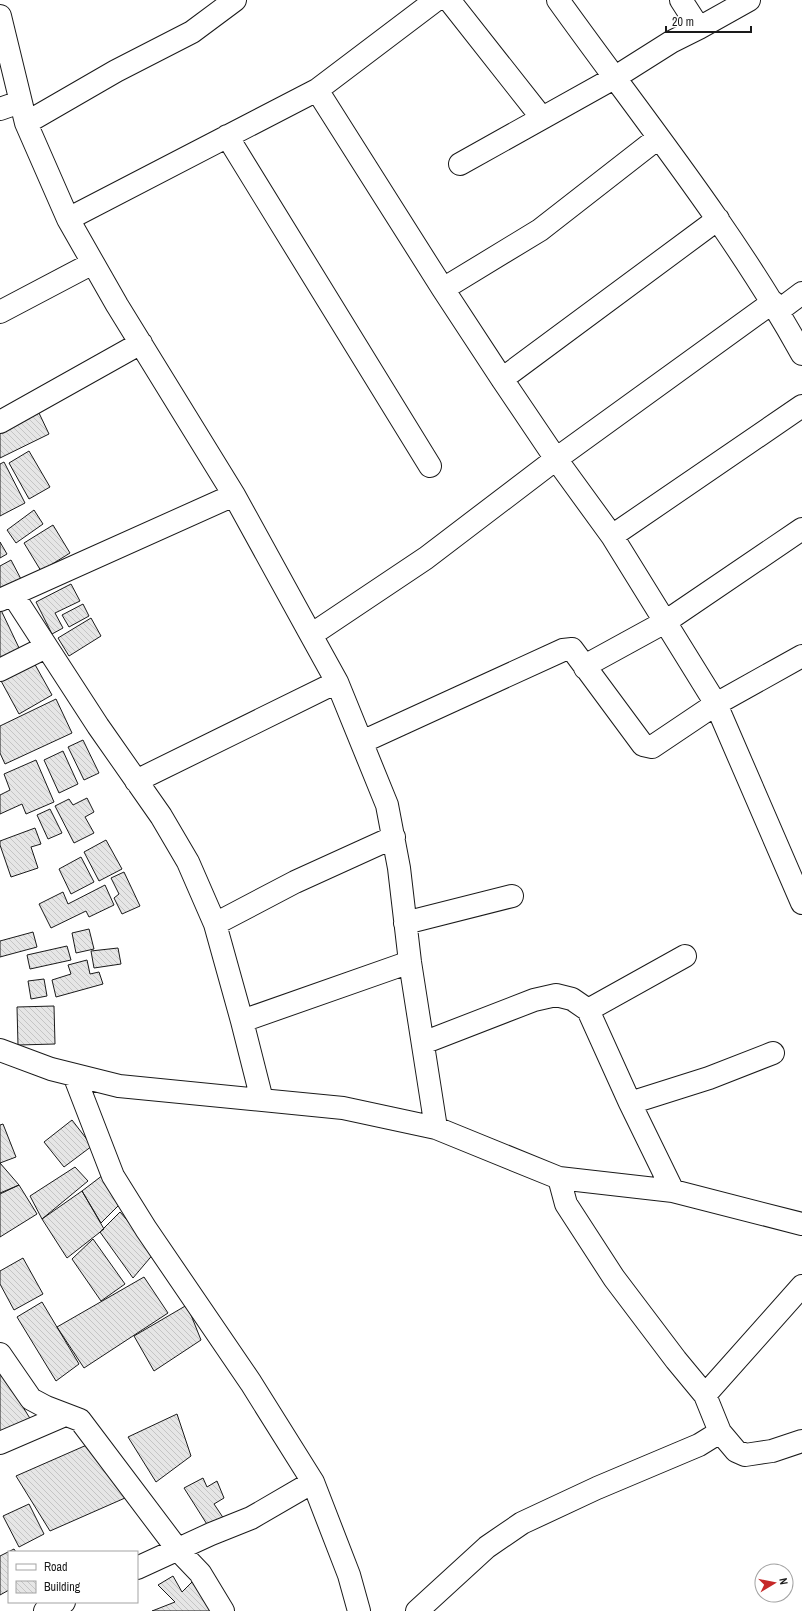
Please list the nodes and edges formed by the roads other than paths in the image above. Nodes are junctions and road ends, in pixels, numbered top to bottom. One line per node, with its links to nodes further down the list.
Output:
1 (234, 0): 11 (street)
2 (436, 0): 10 (street)
3 (449, 0): 12 (street)
4 (558, 0): 9 (street)
5 (681, 0): 8 (street)
6 (749, 0): 8 (street)
7 (0, 16): 11 (street)
8 (699, 28): 9 (street)
9 (614, 78): 12 (street); 14 (street)
10 (317, 90): 13 (street); 19 (street)
11 (15, 111): 16 (street)
12 (542, 118): 15 (street)
13 (227, 136): 16 (street); 29 (street)
14 (658, 138): 17 (street); 19 (street)
15 (460, 164)
16 (68, 219): 18 (street)
17 (718, 219): 21 (street); 25 (street)
18 (93, 263): 22 (street); 23 (street)
19 (443, 289): 25 (street)
20 (802, 293): 21 (street)
21 (776, 306): 24 (street); 28 (street)
22 (0, 312)
23 (141, 343): 27 (street); 30 (street)
24 (802, 354)
25 (502, 379): 28 (street)
26 (802, 406): 32 (street)
27 (0, 422)
28 (556, 459): 32 (street); 35 (street)
29 (430, 466)
30 (234, 495): 33 (street); 35 (street)
31 (802, 529): 34 (street)
32 (612, 536): 34 (street)
33 (6, 598): 36 (street)
34 (665, 622): 38 (street); 41 (street)
35 (311, 635): 40 (street)
36 (46, 647): 39 (street); 43 (street)
37 (802, 656): 41 (street)
38 (585, 668): 41 (street); 42 (street)
39 (0, 670)
40 (337, 682): 42 (street); 43 (street)
41 (716, 704): 46 (street)
42 (362, 742): 44 (street)
43 (136, 781): 48 (street)
44 (394, 837): 47 (street); 48 (street)
45 (512, 896): 47 (street)
46 (802, 902)
47 (405, 923): 50 (street)
48 (215, 924): 52 (street)
49 (685, 956): 51 (street)
50 (410, 962): 52 (street); 53 (street)
51 (588, 1010): 53 (street); 58 (street)
52 (242, 1021): 57 (street)
53 (423, 1043): 59 (street)
54 (0, 1050): 56 (street)
55 (773, 1053): 58 (street)
56 (74, 1075): 57 (street); 70 (street)
57 (262, 1100): 59 (street)
58 (630, 1103): 61 (street)
59 (436, 1128): 60 (street)
60 (559, 1178): 61 (street); 65 (street)
61 (673, 1191): 62 (street)
62 (802, 1224)
63 (802, 1286): 65 (street)
64 (0, 1354): 66 (street)
65 (705, 1395): 67 (street)
66 (65, 1415): 69 (street); 71 (street)
67 (720, 1432): 68 (street); 77 (street)
68 (802, 1441)
69 (0, 1442)
70 (313, 1482): 71 (street); 76 (street)
71 (178, 1550): 72 (street); 75 (street)
72 (138, 1568)
73 (62, 1603): 74 (street)
74 (45, 1611)
75 (223, 1611)
76 (359, 1611)
77 (417, 1611)

